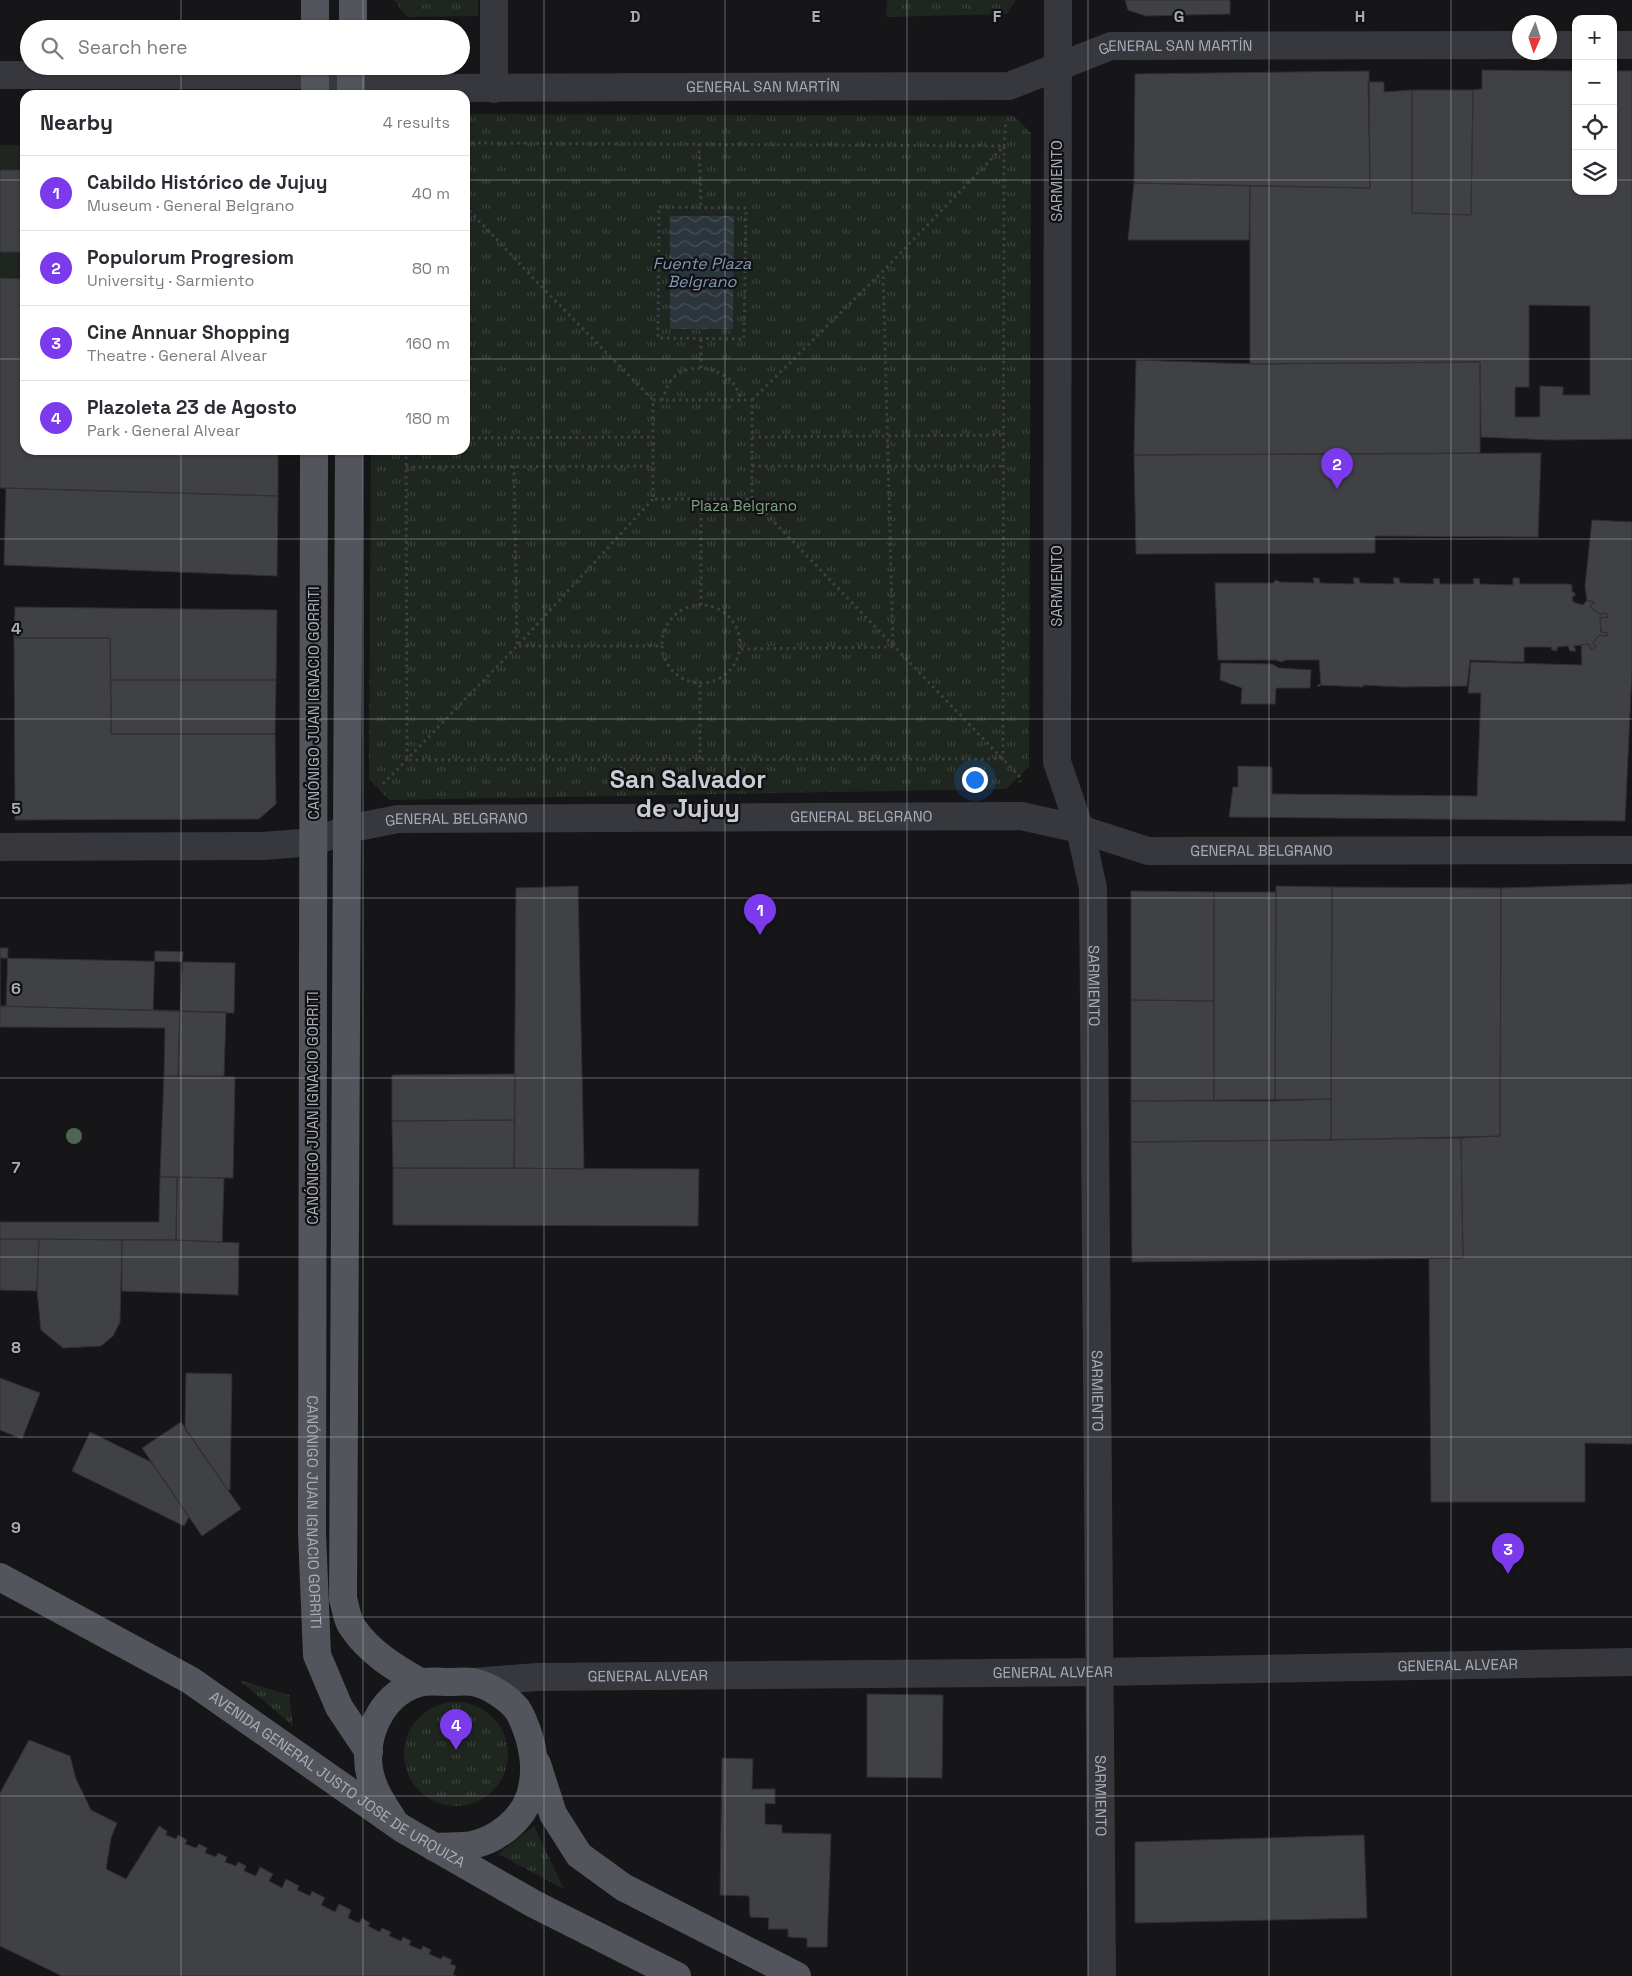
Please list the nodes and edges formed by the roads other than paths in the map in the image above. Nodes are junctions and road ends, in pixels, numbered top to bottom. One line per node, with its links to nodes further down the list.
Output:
1 (315, 0): 5 (main road)
2 (352, 0): 6 (main road)
3 (494, 0): 16 (street)
4 (1058, 0): 12 (street, SARMIENTO)
5 (315, 20)
6 (352, 20)
7 (1512, 45): 12 (street, GENERAL SAN MARTÍN)
8 (1557, 45): 9 (street)
9 (1572, 45)
10 (1617, 45): 11 (street)
11 (1632, 45)
12 (1058, 67): 16 (street, GENERAL SAN MARTÍN); 20 (street, SARMIENTO)
13 (0, 75): 14 (street, GENERAL SAN MARTÍN)
14 (315, 79): 15 (street, GENERAL SAN MARTÍN)
15 (351, 80): 16 (street, GENERAL SAN MARTÍN)
16 (494, 88)
17 (314, 455): 21 (main road, CANÓNIGO JUAN IGNACIO GORRITI)
18 (349, 455): 19 (main road, CANÓNIGO JUAN IGNACIO GORRITI)
19 (347, 829): 20 (street, GENERAL BELGRANO); 21 (street, GENERAL BELGRANO); 27 (main road, CANÓNIGO JUAN IGNACIO GORRITI)
20 (1080, 829): 23 (street, GENERAL BELGRANO); 26 (street, SARMIENTO)
21 (314, 842): 22 (street, GENERAL BELGRANO); 29 (main road, CANÓNIGO JUAN IGNACIO GORRITI)
22 (0, 847)
23 (1632, 850)
24 (0, 1577): 31 (main road, AVENIDA GENERAL JUSTO JOSE DE URQUIZA)
25 (1632, 1662): 26 (street, GENERAL ALVEAR)
26 (1100, 1672): 28 (street, GENERAL ALVEAR); 35 (street, SARMIENTO)
27 (420, 1682): 28 (main road); 29 (main road)
28 (473, 1682): 30 (main road)
29 (369, 1752): 31 (main road)
30 (534, 1755): 32 (main road); 34 (main road)
31 (403, 1829): 32 (main road, AVENIDA GENERAL JUSTO JOSE DE URQUIZA)
32 (434, 1847): 33 (main road, AVENIDA GENERAL JUSTO JOSE DE URQUIZA)
33 (677, 1976)
34 (797, 1976)
35 (1102, 1976)

